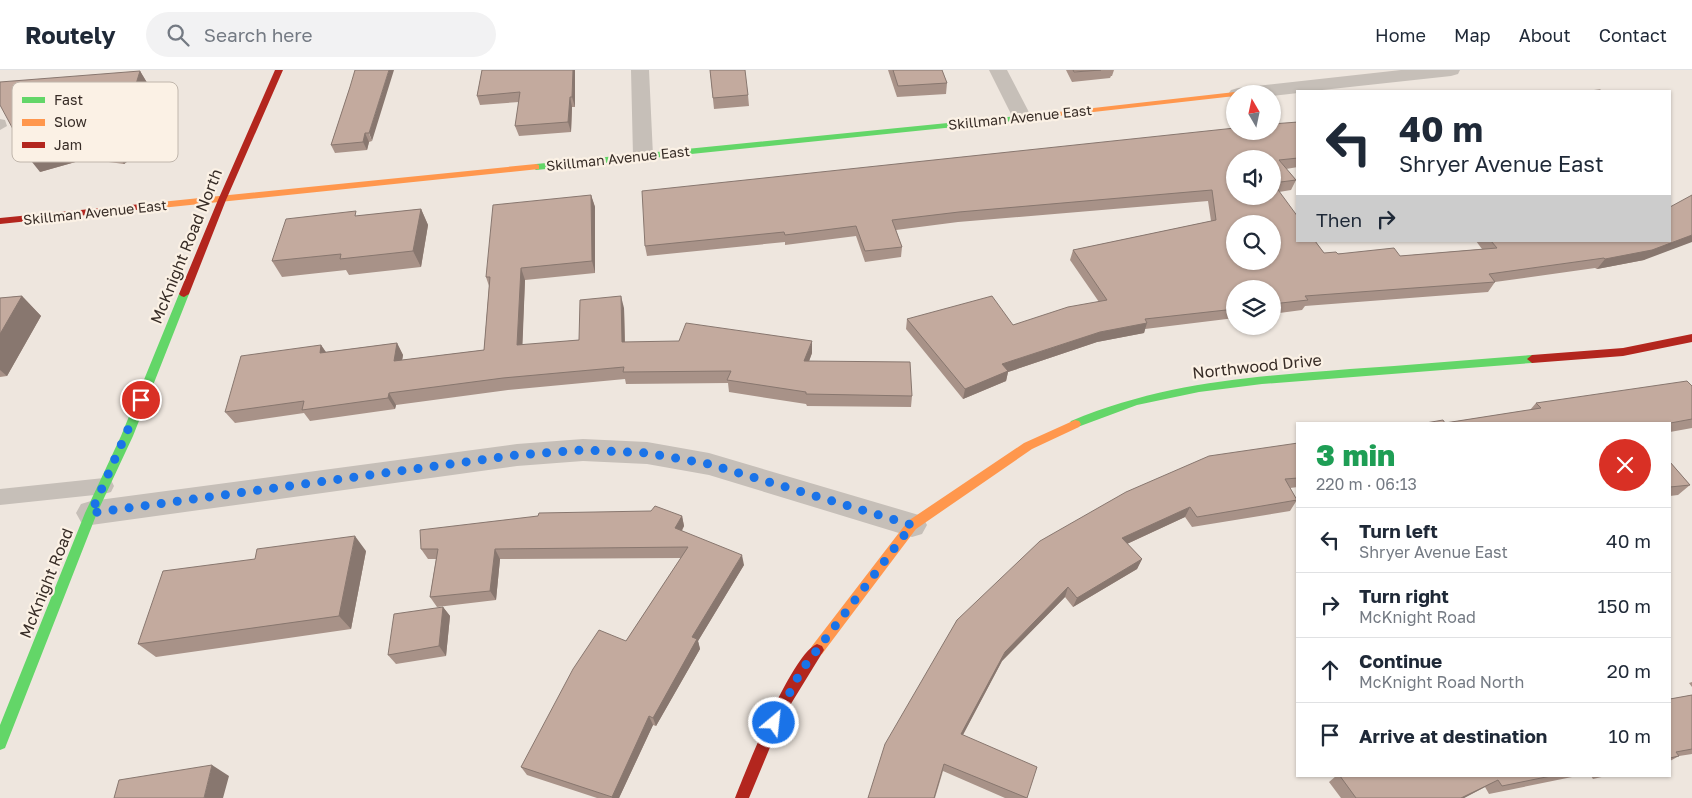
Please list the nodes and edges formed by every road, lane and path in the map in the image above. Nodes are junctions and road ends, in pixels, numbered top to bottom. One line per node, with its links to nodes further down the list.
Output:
1 (279, 70): 9 (street, McKnight Road North)
2 (640, 70): 8 (street)
3 (998, 70): 7 (street)
4 (1451, 70): 5 (street, Skillman Avenue East)
5 (1281, 89)
6 (1226, 95): 7 (street, Skillman Avenue East)
7 (1022, 118): 8 (street, Skillman Avenue East)
8 (643, 156): 9 (street, Skillman Avenue East)
9 (222, 200): 10 (street, Skillman Avenue East); 12 (street, McKnight Road North)
10 (0, 222)
11 (1692, 338): 16 (street, Northwood Drive)
12 (127, 436): 13 (street, McKnight Road)
13 (104, 486): 14 (lane); 15 (street, McKnight Road)
14 (0, 497)
15 (91, 513): 16 (street); 17 (street, McKnight Road)
16 (912, 525): 18 (street, Northwood Drive)
17 (0, 743)
18 (742, 798)

